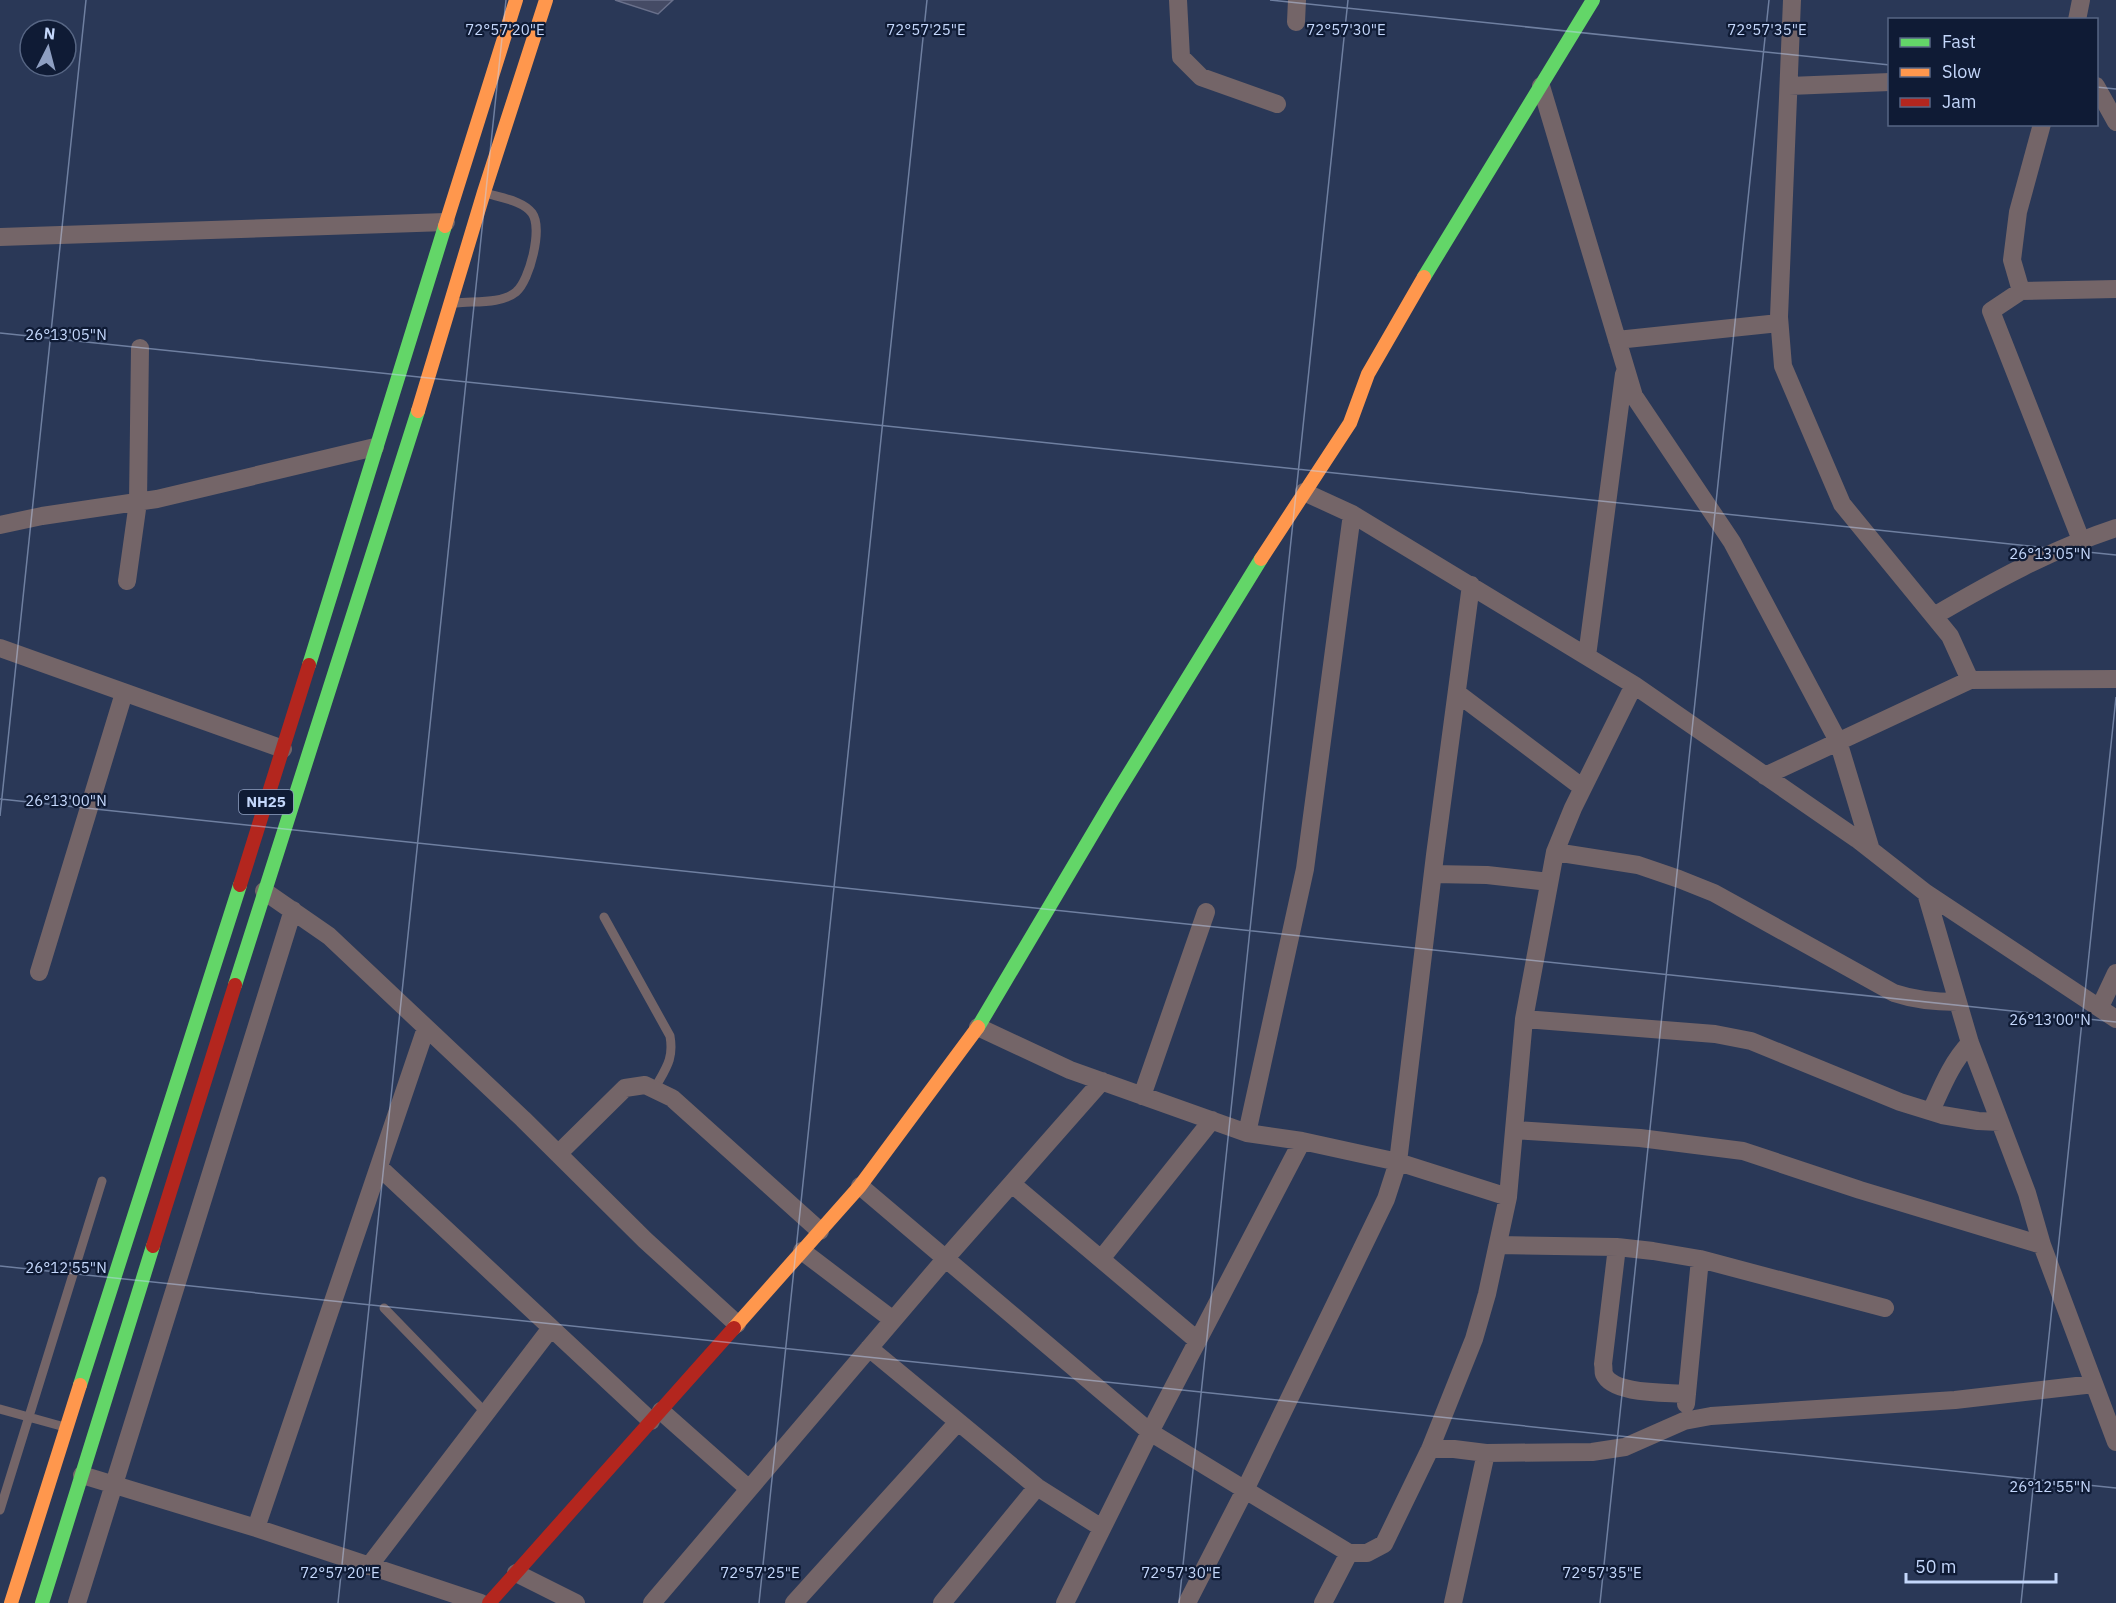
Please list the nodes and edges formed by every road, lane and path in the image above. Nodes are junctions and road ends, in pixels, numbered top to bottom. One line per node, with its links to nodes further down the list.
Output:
1 (516, 0): 18 (main road, NH25)
2 (546, 0): 17 (main road, NH25)
3 (1178, 0): 14 (street)
4 (1297, 0): 9 (street)
5 (1593, 0): 11 (main road)
6 (1792, 0): 12 (street)
7 (2081, 0): 8 (street)
8 (2078, 18)
9 (1296, 22)
10 (1888, 82): 12 (street)
11 (1541, 86): 24 (street); 28 (main road)
12 (1789, 86): 23 (street)
13 (2098, 88): 15 (street)
14 (1277, 104)
15 (2116, 122)
16 (2041, 126): 21 (street)
17 (484, 192): 22 (main road, NH25); 22 (lane)
18 (446, 222): 19 (street); 27 (main road, NH25)
19 (0, 237)
20 (2116, 289): 21 (street)
21 (2021, 291): 33 (street)
22 (449, 304): 52 (main road, NH25)
23 (1779, 323): 24 (street); 36 (street)
24 (1617, 340): 26 (street)
25 (140, 348): 29 (street)
26 (1625, 367): 38 (street); 44 (street)
27 (375, 447): 29 (street); 45 (main road, NH25)
28 (1304, 492): 30 (street); 63 (main road)
29 (138, 502): 31 (street); 34 (street)
30 (1352, 514): 35 (street); 73 (street)
31 (0, 525)
32 (2116, 528): 33 (street)
33 (2081, 540): 36 (street)
34 (127, 581)
35 (1471, 585): 38 (street); 43 (street)
36 (1934, 616): 40 (street)
37 (0, 648): 42 (street)
38 (1587, 656): 41 (street)
39 (2116, 679): 40 (street)
40 (1970, 680): 44 (street)
41 (1634, 685): 46 (street); 47 (street)
42 (124, 693): 45 (street); 57 (street)
43 (1457, 693): 47 (street); 50 (street)
44 (1838, 741): 46 (street); 48 (street)
45 (283, 749): 105 (main road, NH25)
46 (1765, 776): 48 (street)
47 (1583, 788): 49 (street)
48 (1871, 850): 53 (street)
49 (1555, 852): 51 (street); 59 (street)
50 (1433, 874): 51 (street); 76 (street)
51 (1550, 882): 61 (street)
52 (264, 891): 54 (street); 110 (main road, NH25)
53 (1926, 893): 59 (street); 60 (street)
54 (293, 910): 64 (street); 111 (street)
55 (1206, 912): 68 (street)
56 (604, 917): 67 (lane)
57 (39, 972)
58 (2116, 973): 60 (street)
59 (1957, 1002): 65 (street)
60 (2100, 1007): 62 (street)
61 (1524, 1019): 69 (street); 72 (street)
62 (2116, 1019)
63 (978, 1027): 66 (street); 80 (main road)
64 (426, 1028): 75 (street); 77 (street)
65 (1970, 1043): 69 (street); 71 (street)
66 (1102, 1081): 68 (street); 79 (street)
67 (655, 1088): 75 (street); 82 (street)
68 (1142, 1096): 70 (street)
69 (1931, 1111): 71 (street)
70 (1212, 1120): 73 (street); 88 (street)
71 (2000, 1122): 84 (street)
72 (1514, 1130): 81 (street); 84 (street)
73 (1246, 1133): 74 (street)
74 (1302, 1141): 76 (street); 95 (street)
75 (558, 1154): 93 (street)
76 (1398, 1162): 81 (street); 114 (street)
77 (379, 1167): 94 (street); 116 (street)
78 (102, 1181): 102 (lane)
79 (1012, 1184): 87 (street); 88 (street)
80 (860, 1186): 82 (main road); 87 (street)
81 (1508, 1197): 83 (street)
82 (820, 1231): 86 (main road)
83 (1498, 1245): 85 (street); 108 (street)
84 (2042, 1245): 97 (street)
85 (1617, 1247): 89 (street); 98 (street)
86 (802, 1251): 92 (street); 93 (main road)
87 (946, 1258): 92 (street); 106 (street)
88 (1101, 1259): 95 (street)
89 (1700, 1259): 91 (street); 98 (street)
90 (384, 1308): 100 (lane)
91 (1885, 1308)
92 (893, 1320): 96 (street)
93 (737, 1324): 101 (main road)
94 (551, 1328): 100 (street); 101 (street)
95 (1198, 1341): 106 (street)
96 (869, 1348): 104 (street); 113 (street)
97 (2094, 1384): 103 (street); 107 (street)
98 (1687, 1394): 103 (street)
99 (0, 1409): 102 (lane)
100 (486, 1413): 119 (street)
101 (656, 1416): 113 (street); 120 (main road)
102 (30, 1417): 105 (lane); 115 (lane)
103 (1684, 1421): 109 (street)
104 (958, 1422): 112 (street); 128 (street)
105 (66, 1427): 121 (main road, NH25)
106 (1150, 1432): 114 (street); 117 (street)
107 (2116, 1442)
108 (1430, 1449): 109 (street); 118 (street)
109 (1486, 1453): 133 (street)
110 (82, 1475): 111 (street); 122 (main road, NH25)
111 (115, 1484): 116 (street); 123 (street)
112 (1037, 1486): 117 (street); 129 (street)
113 (749, 1489): 127 (street)
114 (1245, 1490): 118 (street); 131 (street)
115 (0, 1510)
116 (256, 1528): 119 (street)
117 (1102, 1528): 130 (street)
118 (1349, 1553): 132 (street)
119 (369, 1566): 124 (street)
120 (516, 1573): 125 (main road); 126 (street)
121 (11, 1603)
122 (42, 1603)
123 (77, 1603)
124 (481, 1603)
125 (489, 1603)
126 (576, 1603)
127 (652, 1603)
128 (794, 1603)
129 (942, 1603)
130 (1065, 1603)
131 (1187, 1603)
132 (1323, 1603)
133 (1453, 1603)

